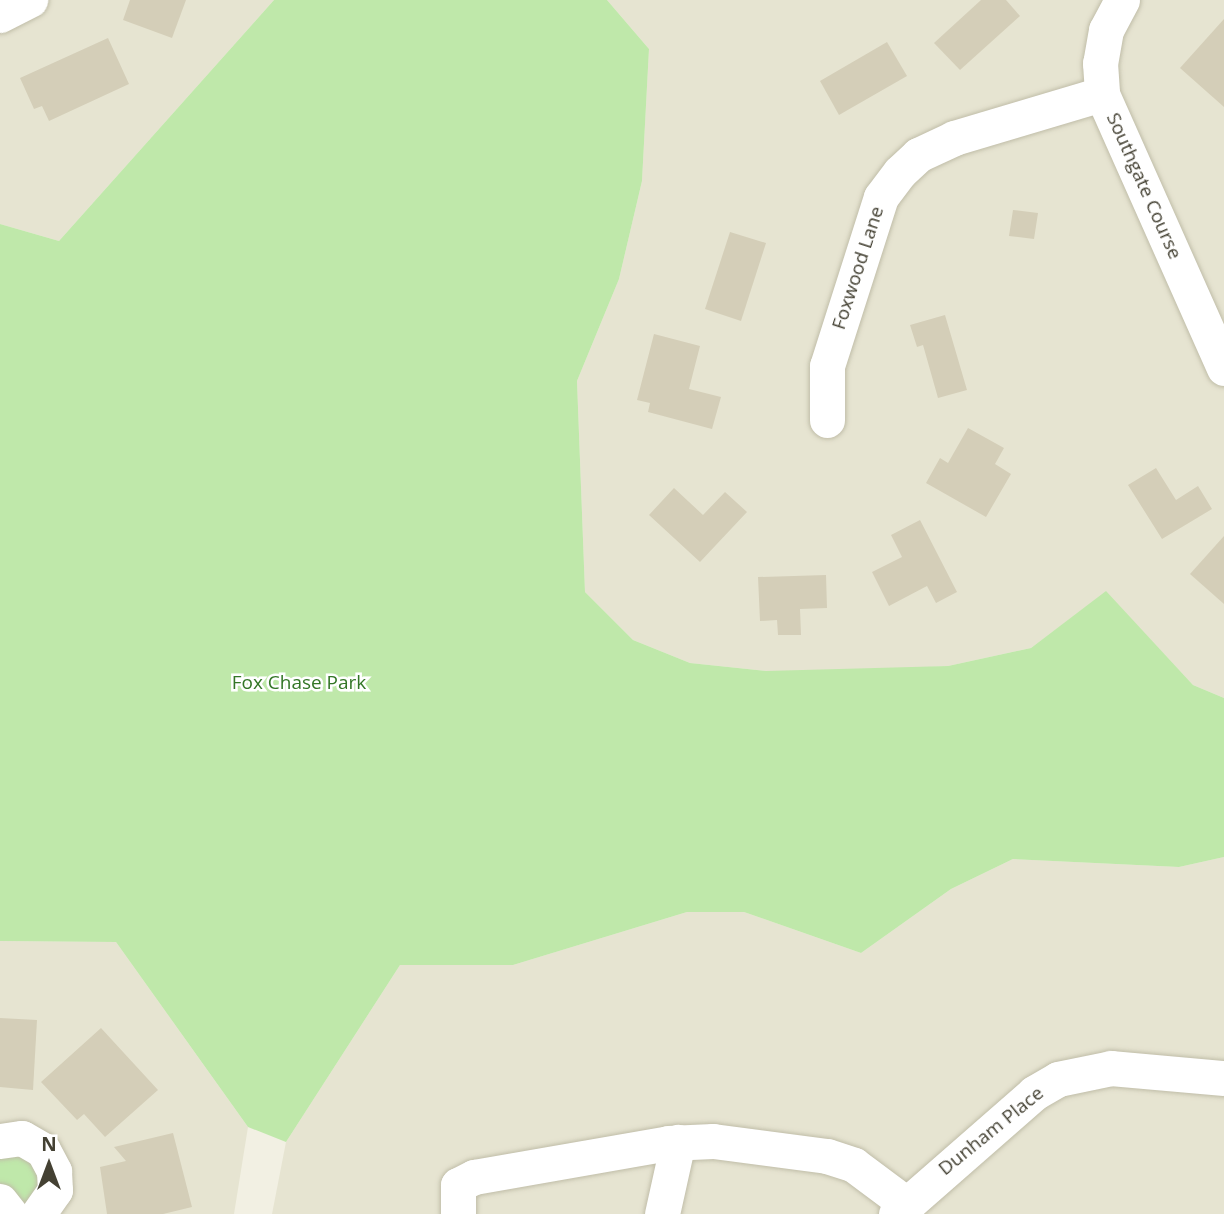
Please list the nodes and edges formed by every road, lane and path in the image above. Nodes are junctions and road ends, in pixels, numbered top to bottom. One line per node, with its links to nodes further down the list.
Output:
1 (30, 0): 3 (street)
2 (1122, 0): 4 (street, Southgate Course)
3 (0, 15)
4 (1102, 94): 5 (street, Southgate Course); 6 (street, Foxwood Lane)
5 (1224, 368)
6 (827, 420)
7 (1224, 1078): 11 (street, Dunham Place)
8 (0, 1141): 13 (street)
9 (678, 1143): 11 (street); 14 (street); 15 (street)
10 (0, 1200): 12 (street)
11 (901, 1208)
12 (10, 1214)
13 (38, 1214)
14 (458, 1214)
15 (662, 1214)

